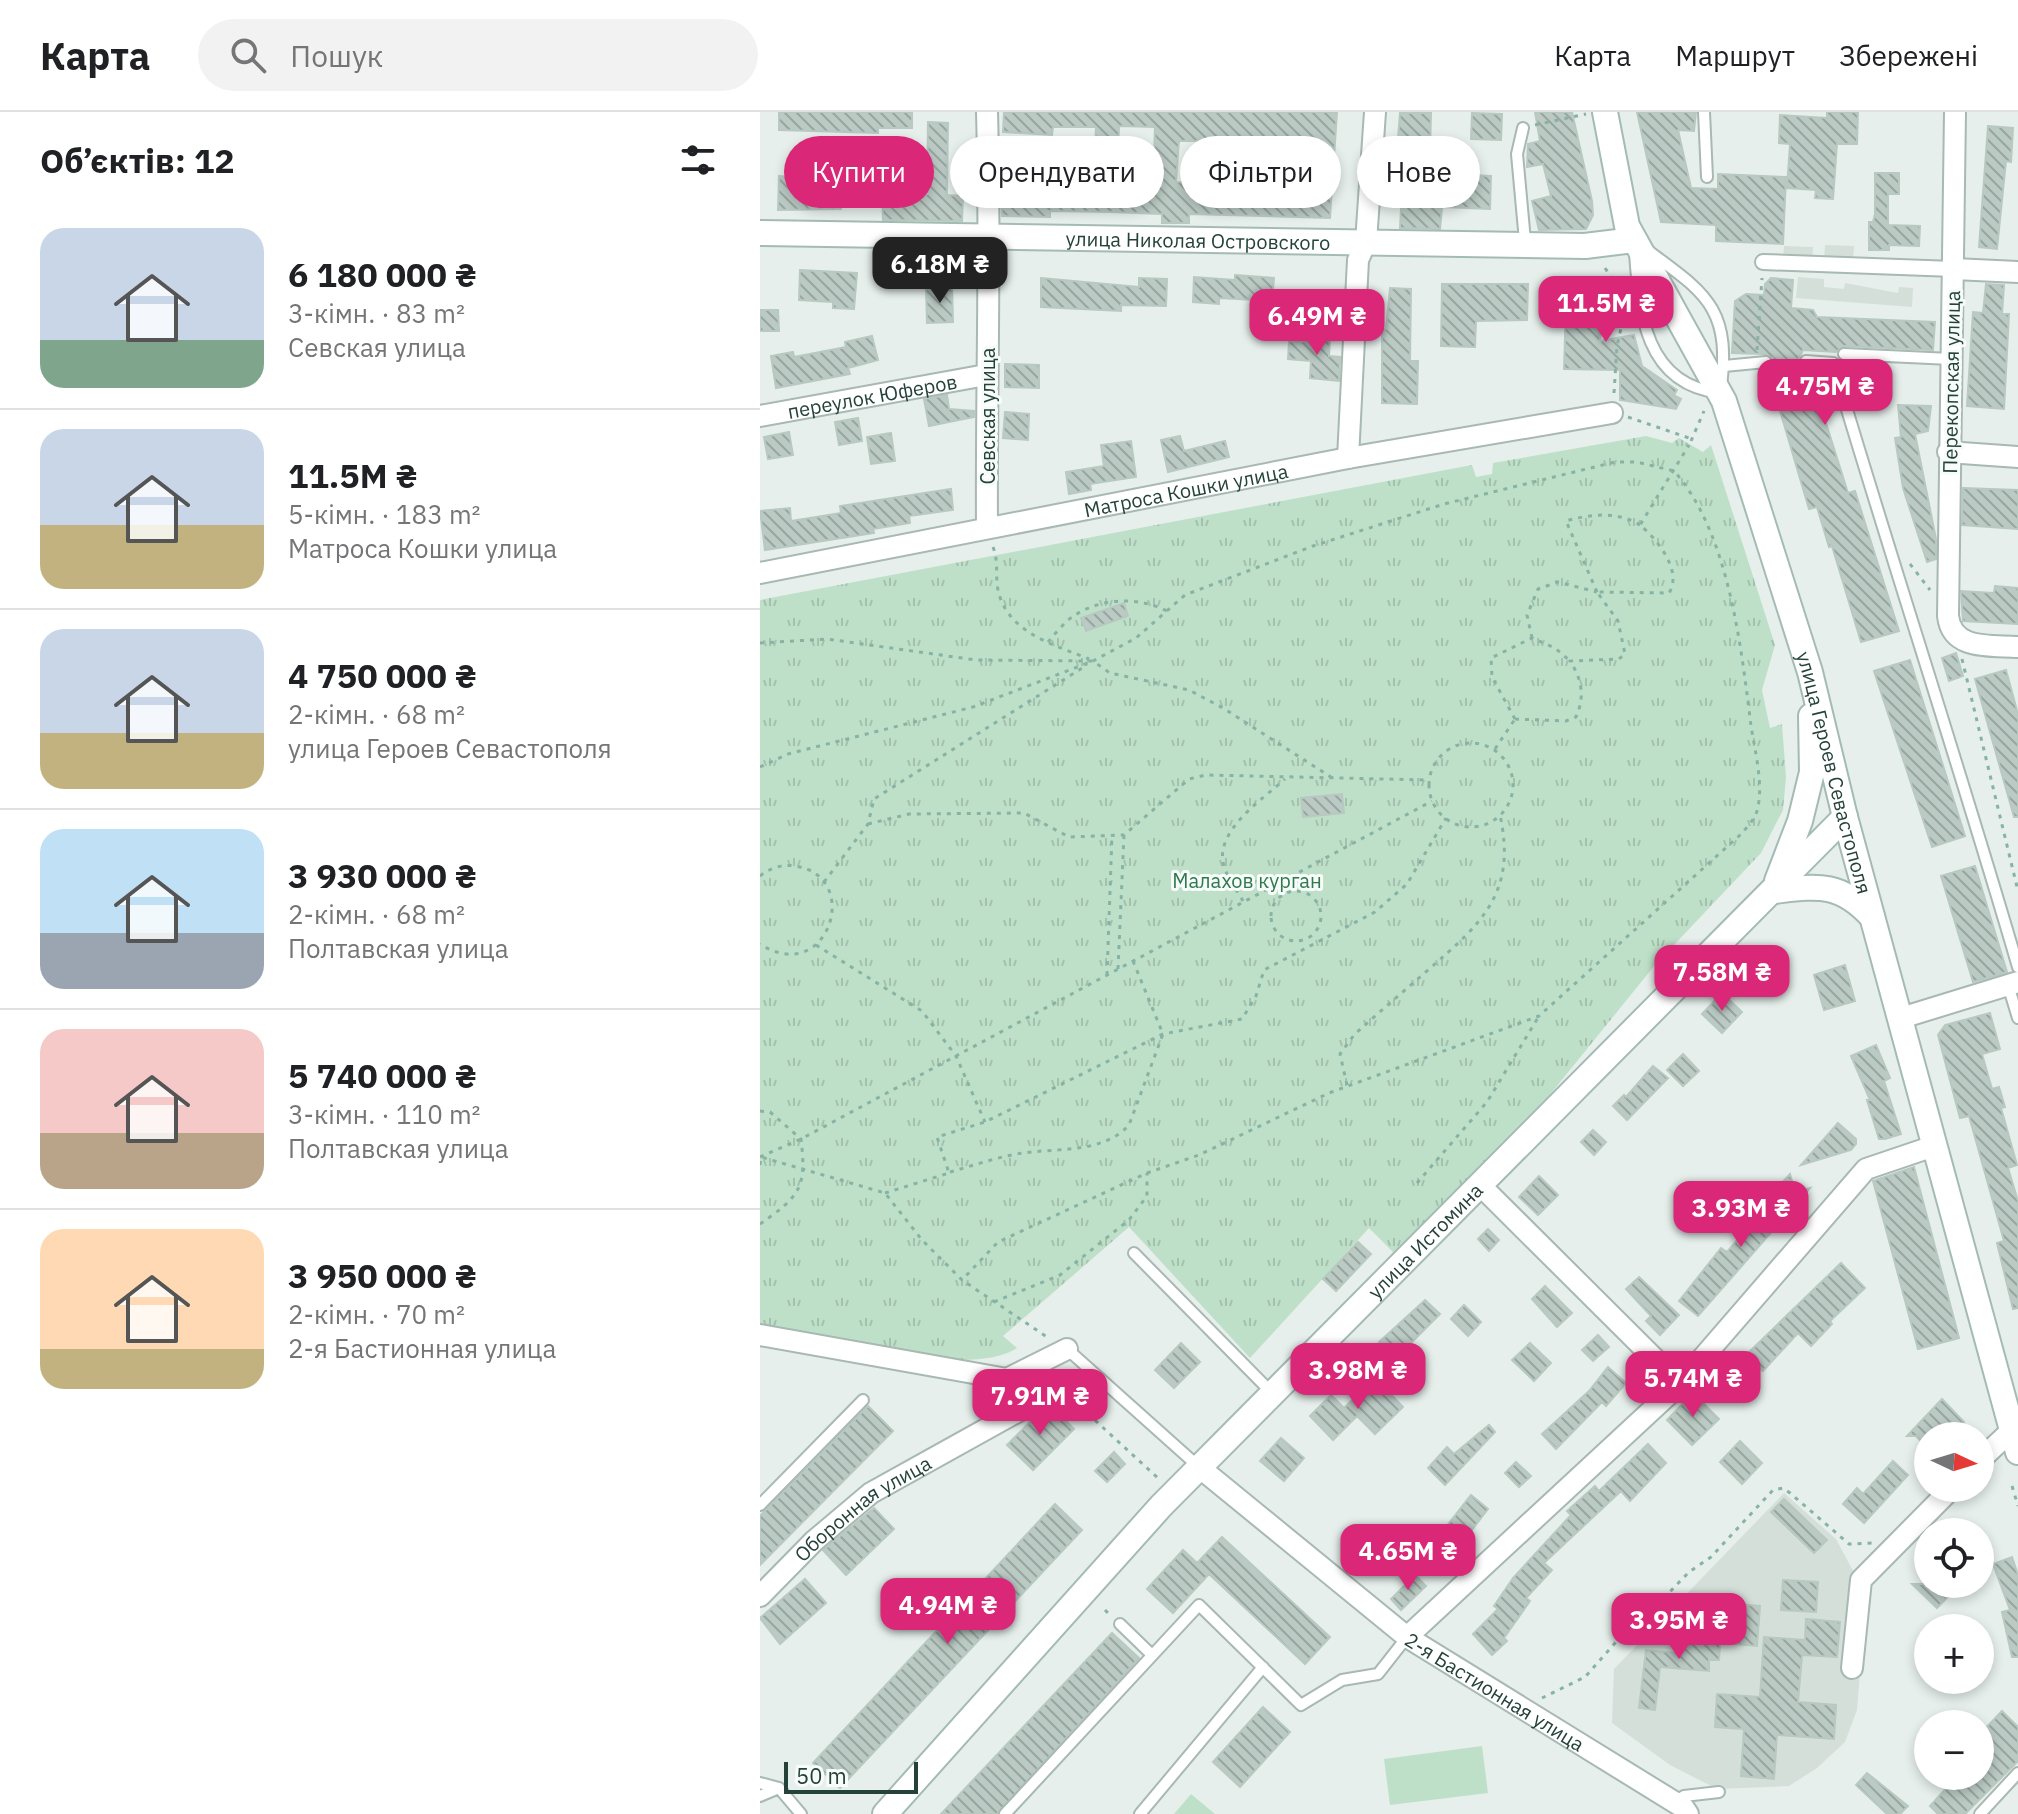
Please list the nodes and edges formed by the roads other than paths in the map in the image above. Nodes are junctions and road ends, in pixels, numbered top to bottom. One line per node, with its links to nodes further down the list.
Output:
1 (987, 112): 9 (street, Севская улица)
2 (1375, 112): 12 (street)
3 (1704, 112): 7 (lane)
4 (1955, 112): 14 (street, Перекопская улица)
5 (1597, 113): 10 (main road, улица Героев Севастополя)
6 (1523, 128): 11 (lane)
7 (1707, 177)
8 (760, 233): 9 (main road, улица Николая Островского)
9 (990, 235): 12 (main road, улица Николая Островского); 21 (street, Севская улица)
10 (1634, 240): 12 (main road, улица Николая Островского); 20 (lane); 22 (main road, улица Героев Севастополя); 22 (lane)
11 (1525, 241)
12 (1366, 242): 27 (street)
13 (1763, 262): 14 (street)
14 (1954, 269): 15 (street); 17 (street, Перекопская улица)
15 (2018, 272)
16 (1844, 354): 17 (lane)
17 (1951, 359): 25 (street, Перекопская улица)
18 (1806, 361): 35 (lane)
19 (1761, 362): 20 (lane)
20 (1724, 366): 22 (lane)
21 (986, 375): 24 (street, переулок Юферов); 28 (street, Севская улица)
22 (1713, 400): 31 (main road, улица Героев Севастополя)
23 (1612, 413): 27 (street, Матроса Кошки улица)
24 (760, 416)
25 (1948, 452): 26 (street); 30 (street, Перекопская улица)
26 (2018, 457)
27 (1348, 458): 28 (street, Матроса Кошки улица)
28 (987, 528): 29 (street, Матроса Кошки улица)
29 (760, 573)
30 (2018, 647)
31 (1810, 672): 32 (main road, улица Героев Севастополя); 33 (main road)
32 (1845, 817): 33 (main road, улица Истомина); 34 (main road, улица Героев Севастополя)
33 (1774, 891): 34 (main road); 39 (main road, улица Истомина)
34 (1873, 918): 36 (main road, улица Героев Севастополя)
35 (2015, 978): 36 (street); 37 (lane)
36 (1901, 1018): 38 (main road, улица Героев Севастополя)
37 (2018, 1018)
38 (1934, 1146): 43 (street); 47 (main road, улица Героев Севастополя)
39 (1480, 1185): 43 (street); 45 (main road, улица Истомина)
40 (1134, 1253): 45 (lane)
41 (760, 1335): 42 (street)
42 (1067, 1349): 49 (lane)
43 (1680, 1384): 54 (street)
44 (1060, 1388): 52 (street, Оборонная улица)
45 (1273, 1394): 49 (main road, улица Истомина)
46 (863, 1400): 51 (lane)
47 (2016, 1436): 48 (street)
48 (1994, 1451)
49 (1199, 1467): 54 (street, 2-я Бастионная улица); 65 (main road, улица Истомина)
50 (1938, 1502): 57 (street)
51 (760, 1505)
52 (760, 1596)
53 (1120, 1624): 55 (lane)
54 (1407, 1637): 56 (lane); 63 (street, 2-я Бастионная улица)
55 (1152, 1655): 56 (lane); 66 (lane)
56 (1263, 1667): 67 (lane)
57 (1852, 1668)
58 (2018, 1773): 68 (lane)
59 (760, 1783): 60 (lane)
60 (779, 1788): 62 (lane); 64 (lane)
61 (1719, 1792): 63 (lane)
62 (760, 1796)
63 (1681, 1808)
64 (801, 1814)
65 (884, 1814)
66 (1005, 1814)
67 (1140, 1814)
68 (1980, 1814)

